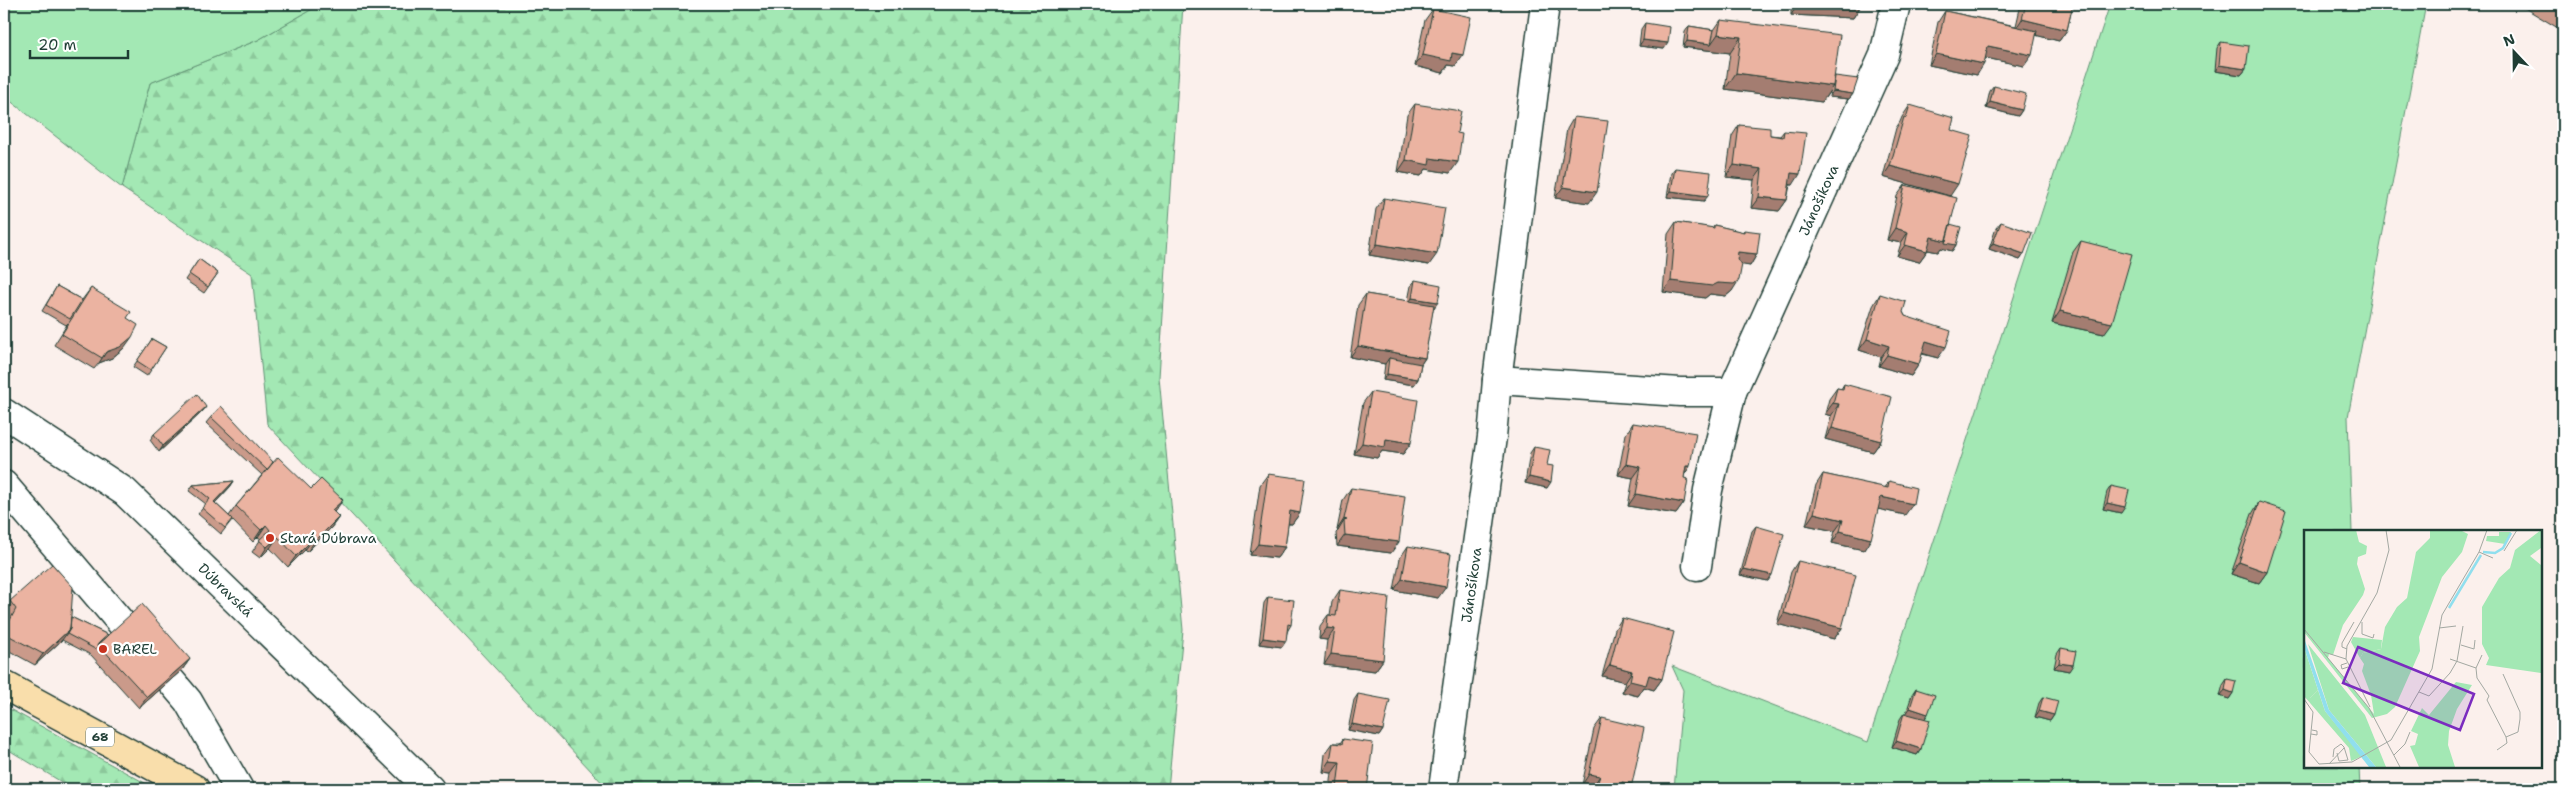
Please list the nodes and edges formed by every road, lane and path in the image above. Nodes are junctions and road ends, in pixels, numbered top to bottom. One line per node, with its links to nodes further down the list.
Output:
1 (1546, 4): 3 (street, Jánošíkova)
2 (1896, 4): 4 (street, Jánošíkova)
3 (1497, 380): 4 (street); 14 (street, Jánošíkova)
4 (1732, 392): 7 (street, Jánošíkova)
5 (4, 413): 13 (street, Dúbravská)
6 (4, 485): 8 (street)
7 (1697, 566)
8 (123, 624)
9 (171, 681): 12 (street)
10 (4, 685): 11 (main road, 68)
11 (196, 789)
12 (240, 789)
13 (430, 789)
14 (1443, 789)

